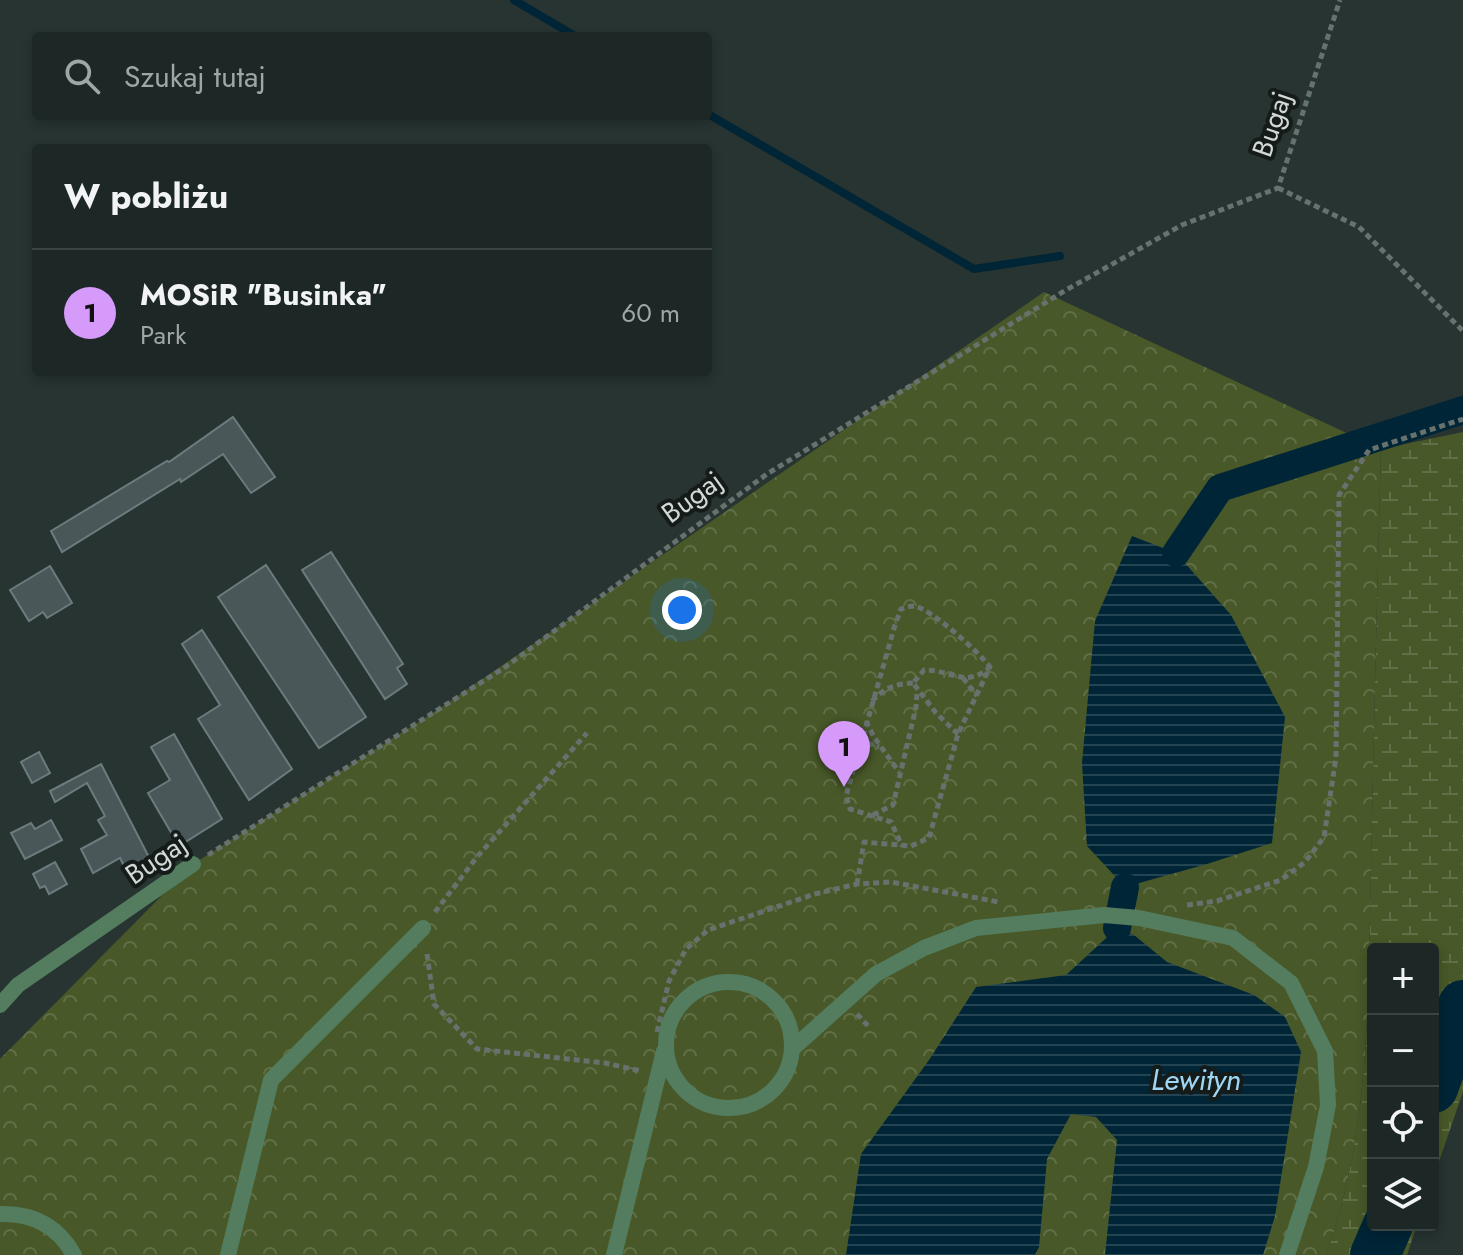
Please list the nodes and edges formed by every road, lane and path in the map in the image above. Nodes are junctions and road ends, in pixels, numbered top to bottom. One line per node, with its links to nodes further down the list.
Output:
1 (1340, 0): 2 (path, Bugaj)
2 (1278, 188): 3 (path); 21 (path, Bugaj)
3 (1463, 331)
4 (1463, 419): 24 (path)
5 (990, 667): 6 (path); 9 (path); 10 (path)
6 (963, 678): 7 (path); 9 (path)
7 (913, 683): 8 (path); 10 (path)
8 (917, 692): 13 (path); 16 (path)
9 (977, 696): 13 (path)
10 (872, 701): 11 (path)
11 (866, 721): 14 (path); 15 (path)
12 (587, 733): 25 (path)
13 (958, 734): 20 (path)
14 (882, 749): 15 (path); 16 (path)
15 (858, 750): 18 (path)
16 (900, 773): 17 (path)
17 (893, 805): 18 (path); 19 (path)
18 (872, 815): 19 (path)
19 (891, 822): 20 (path)
20 (902, 846): 22 (path)
21 (193, 864): 27 (street, Bugaj)
22 (857, 884): 23 (path); 26 (path)
23 (1012, 902)
24 (1139, 918): 29 (street); 35 (street)
25 (423, 928): 30 (path); 33 (street)
26 (708, 930)
27 (0, 1005)
28 (666, 1040): 29 (street); 29 (street); 30 (street)
29 (792, 1049)
30 (659, 1075): 34 (street)
31 (0, 1214): 32 (street)
32 (74, 1255)
33 (228, 1255)
34 (614, 1255)
35 (1287, 1255)

